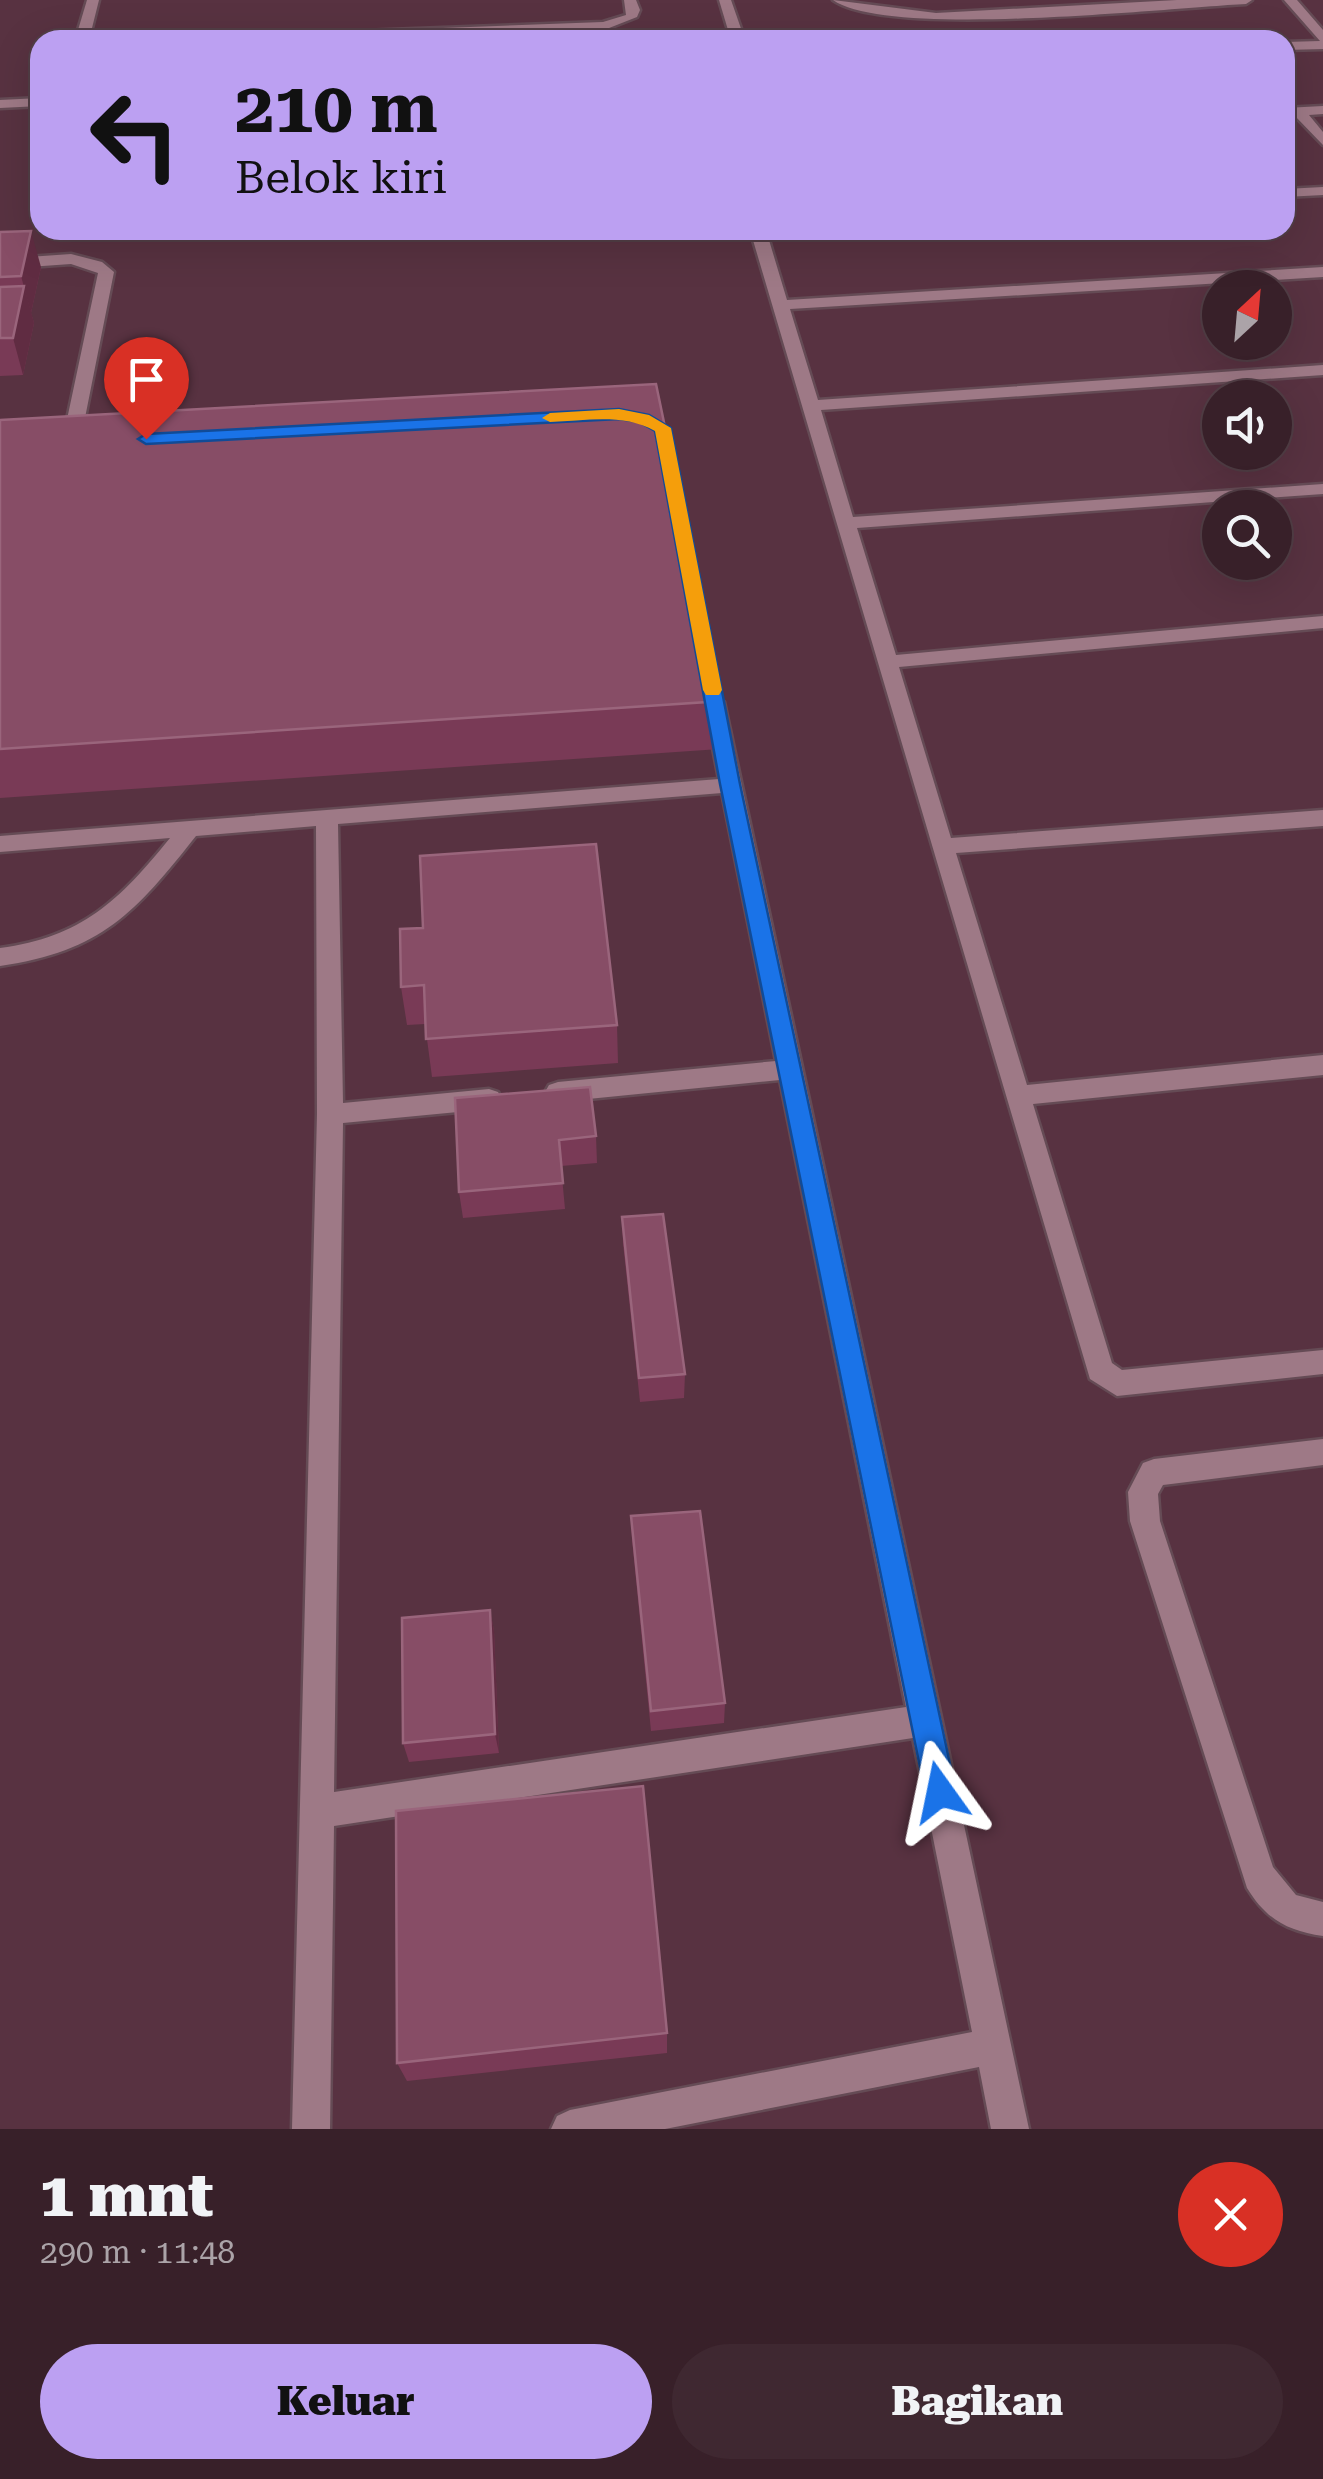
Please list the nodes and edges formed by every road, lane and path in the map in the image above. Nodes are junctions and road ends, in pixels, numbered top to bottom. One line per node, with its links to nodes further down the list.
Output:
1 (94, 0): 7 (lane)
2 (630, 0): 8 (lane)
3 (725, 0): 9 (lane)
4 (839, 0): 5 (lane)
5 (1246, 0)
6 (1290, 0): 10 (lane)
7 (85, 30)
8 (495, 30)
9 (735, 30)
10 (1323, 41): 11 (lane)
11 (1295, 45)
12 (30, 102): 13 (lane)
13 (0, 104)
14 (1323, 110): 15 (lane)
15 (1295, 112)
16 (1295, 115): 17 (lane)
17 (1323, 141)
18 (1323, 191): 19 (lane)
19 (1295, 192)
20 (761, 240): 23 (lane)
21 (0, 264): 26 (lane)
22 (1323, 272): 23 (lane)
23 (780, 306): 25 (lane)
24 (1323, 370): 25 (lane)
25 (810, 406): 28 (lane)
26 (90, 442)
27 (1323, 490): 28 (lane)
28 (845, 523): 30 (lane)
29 (1323, 622): 30 (lane)
30 (886, 662): 37 (lane)
31 (709, 672): 32 (lane)
32 (730, 784): 33 (lane); 40 (lane)
33 (328, 818): 35 (lane); 42 (lane)
34 (1323, 818): 37 (lane)
35 (189, 829): 36 (lane); 38 (lane)
36 (0, 844)
37 (942, 846): 41 (lane)
38 (0, 957)
39 (1323, 1064): 41 (lane)
40 (790, 1069): 42 (lane); 45 (lane)
41 (1017, 1096): 43 (lane)
42 (330, 1114): 46 (lane)
43 (1323, 1362)
44 (1323, 1452): 47 (lane)
45 (926, 1720): 46 (lane); 48 (lane)
46 (314, 1812): 49 (lane)
47 (1323, 1919)
48 (993, 2046): 50 (lane); 51 (lane)
49 (311, 2129)
50 (570, 2129)
51 (1010, 2129)

